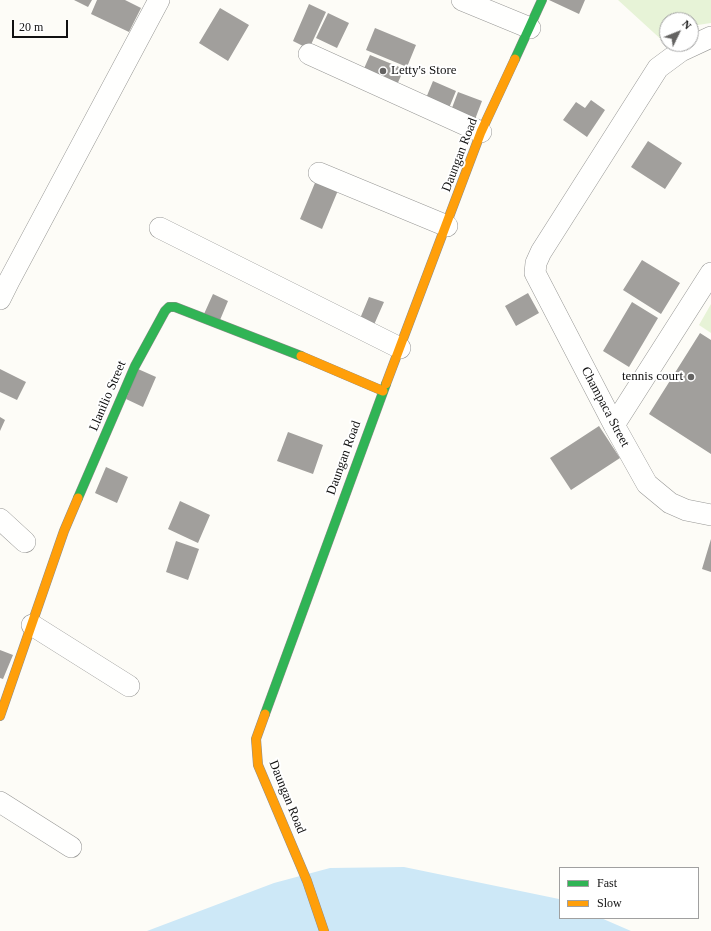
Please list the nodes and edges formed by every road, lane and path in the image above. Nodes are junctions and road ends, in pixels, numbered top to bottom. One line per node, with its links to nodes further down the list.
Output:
1 (159, 0): 12 (street)
2 (462, 0): 4 (street)
3 (542, 0): 4 (street, Daungan Road)
4 (530, 28): 7 (street, Daungan Road)
5 (711, 37): 15 (street, Champaca Street)
6 (309, 54): 7 (street)
7 (481, 132): 9 (street, Daungan Road)
8 (319, 173): 9 (street)
9 (447, 226): 13 (street, Daungan Road)
10 (160, 228): 13 (street)
11 (711, 273): 15 (street)
12 (0, 299)
13 (400, 348): 14 (street, Daungan Road)
14 (383, 391): 19 (street, Llanilio Street); 24 (street, Daungan Road)
15 (614, 426): 16 (street, Champaca Street)
16 (711, 515)
17 (0, 519): 18 (street)
18 (25, 542)
19 (32, 625): 20 (street); 21 (street, Llanilio Street)
20 (129, 686)
21 (0, 716)
22 (0, 802): 23 (street)
23 (71, 847)
24 (324, 931)

